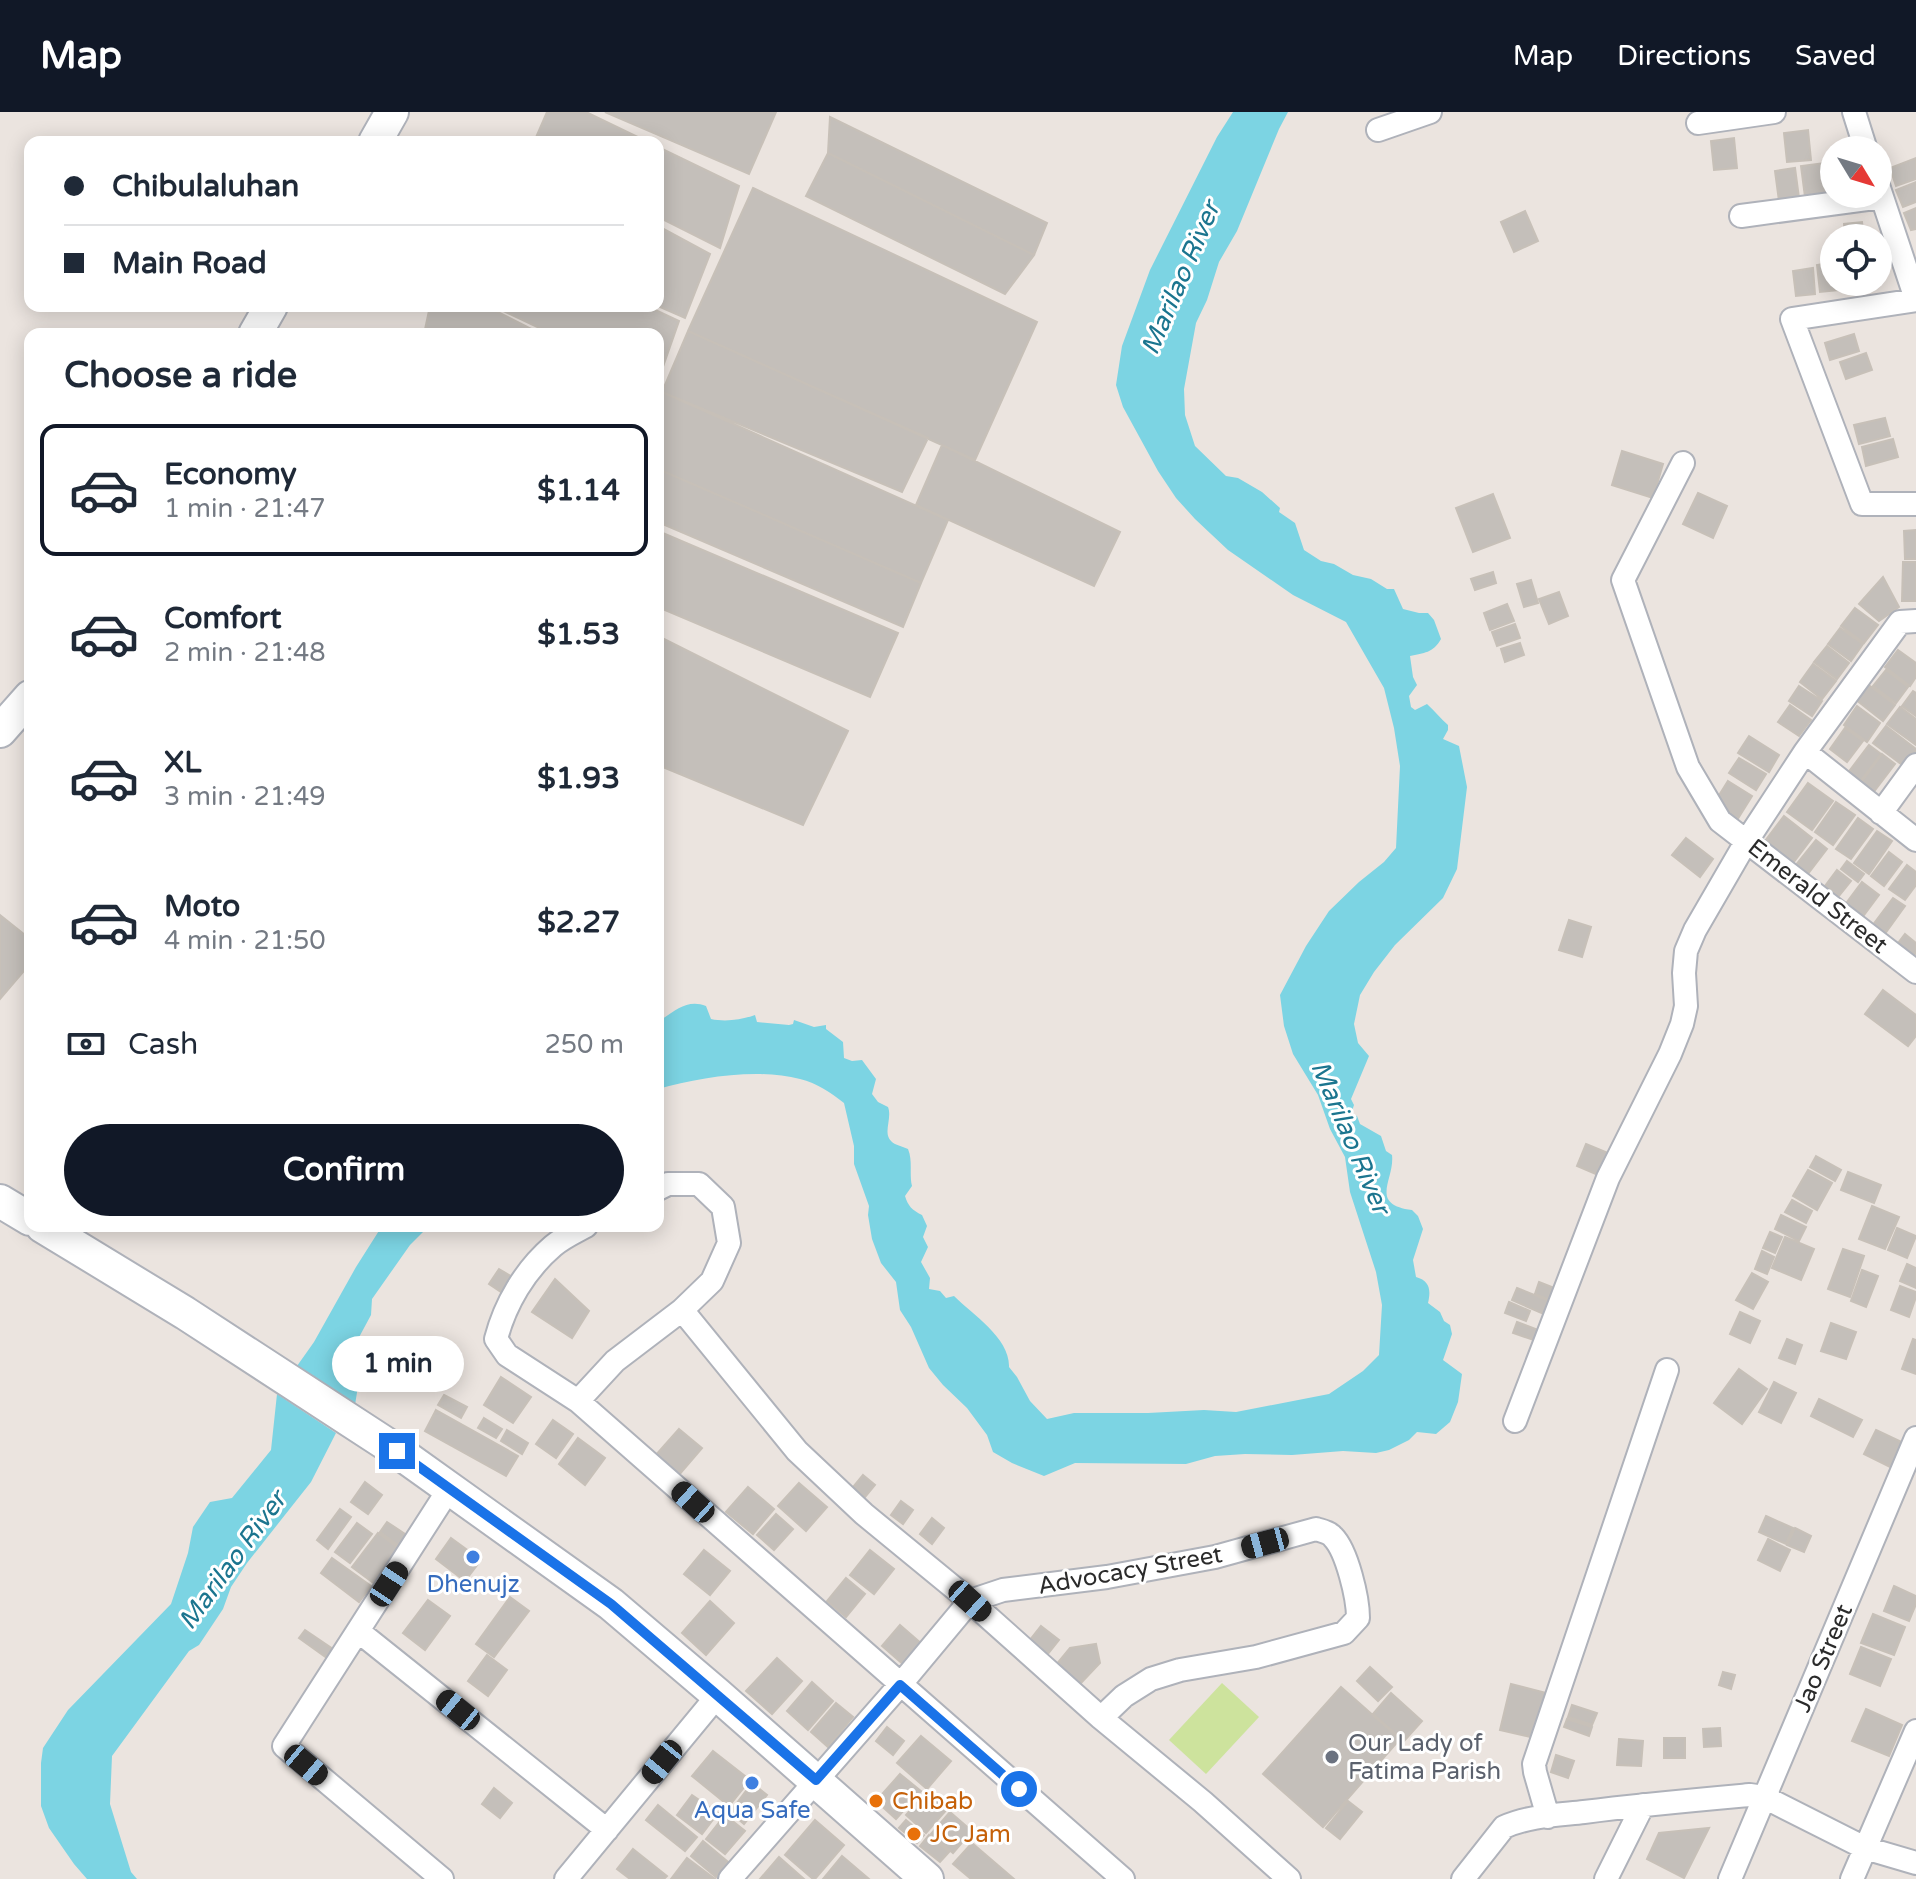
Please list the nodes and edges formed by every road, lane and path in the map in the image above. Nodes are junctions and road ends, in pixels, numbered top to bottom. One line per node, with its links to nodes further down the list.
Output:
1 (392, 112): 7 (main road)
2 (1430, 112): 6 (street)
3 (1774, 112): 5 (street)
4 (1854, 112): 8 (street)
5 (1698, 123)
6 (1378, 130)
7 (378, 136)
8 (1862, 136)
9 (1820, 202): 11 (street)
10 (1886, 208): 12 (street)
11 (1741, 216)
12 (1916, 300): 14 (street)
13 (1683, 463): 22 (street, Emerald Street)
14 (1916, 504)
15 (1916, 621): 18 (street)
16 (24, 704): 17 (main road)
17 (0, 731)
18 (1805, 752): 20 (street); 22 (street)
19 (1916, 765): 20 (street)
20 (1881, 813): 21 (street)
21 (1916, 840)
22 (1746, 842): 23 (street, Emerald Street); 32 (street)
23 (1916, 972)
24 (664, 1186): 29 (street)
25 (0, 1201): 26 (main road)
26 (24, 1215)
27 (52, 1232): 34 (main road)
28 (576, 1232): 31 (street)
29 (682, 1310): 31 (street); 35 (street)
30 (1667, 1370): 44 (street)
31 (578, 1401): 37 (street)
32 (1515, 1421)
33 (1916, 1438): 42 (street, Jao Street)
34 (449, 1489): 36 (street); 38 (main road)
35 (970, 1601): 37 (street); 39 (street); 39 (street, Advocacy Street)
36 (358, 1631): 45 (street); 49 (street)
37 (900, 1685): 41 (street); 52 (street)
38 (718, 1695): 41 (main road); 45 (street)
39 (1101, 1718): 53 (street)
40 (1916, 1731): 46 (street)
41 (816, 1780): 48 (street); 51 (main road)
42 (1764, 1797): 43 (street); 46 (street); 56 (street, Jao Street)
43 (1643, 1805): 44 (street); 55 (street)
44 (1548, 1817): 54 (street)
45 (607, 1830): 50 (street)
46 (1865, 1848): 47 (street); 57 (street)
47 (1916, 1863)
48 (736, 1877)
49 (442, 1879)
50 (566, 1879)
51 (927, 1879)
52 (1123, 1879)
53 (1289, 1879)
54 (1463, 1879)
55 (1606, 1879)
56 (1730, 1879)
57 (1852, 1879)

